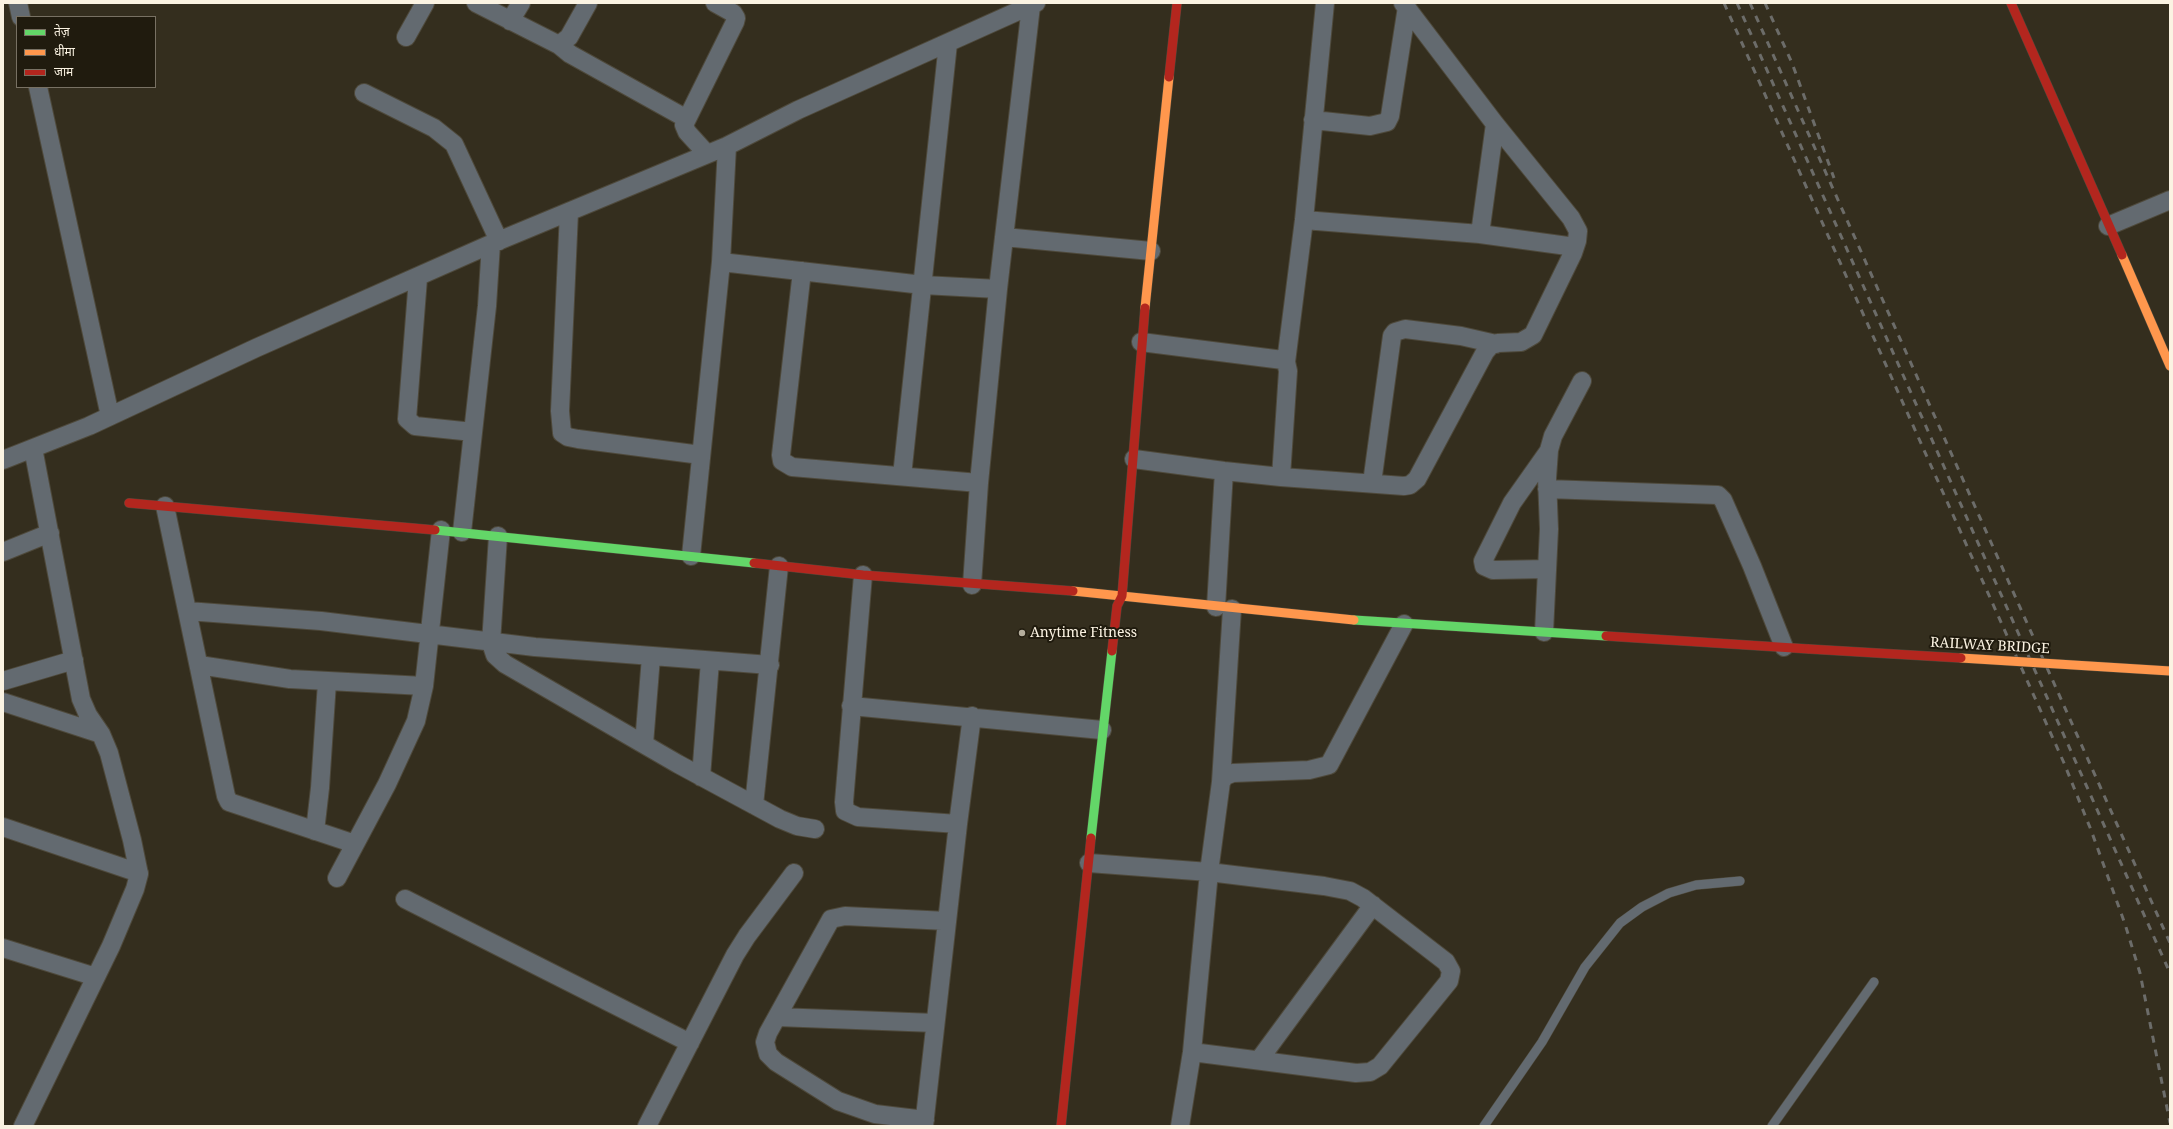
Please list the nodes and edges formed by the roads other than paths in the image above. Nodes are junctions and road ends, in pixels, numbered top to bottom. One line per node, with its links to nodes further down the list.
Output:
1 (18, 3): 12 (street)
2 (425, 3): 14 (street)
3 (476, 3): 13 (street)
4 (521, 3): 13 (street)
5 (588, 3): 16 (street)
6 (715, 3): 19 (street)
7 (1177, 3): 32 (street)
8 (1325, 3): 20 (street)
9 (2011, 3): 27 (street)
10 (1034, 4): 15 (street); 29 (street)
11 (1405, 5): 20 (street); 21 (street)
12 (21, 16)
13 (510, 21): 16 (street)
14 (406, 37)
15 (948, 43): 22 (street); 36 (street)
16 (559, 45): 19 (street)
17 (38, 88): 43 (street)
18 (364, 93): 30 (street)
19 (687, 119): 23 (street)
20 (1313, 120): 26 (street)
21 (1495, 124): 28 (street); 31 (street)
22 (727, 146): 23 (street); 33 (street)
23 (707, 154): 25 (street)
24 (2170, 200): 27 (street)
25 (569, 212): 30 (street); 47 (street)
26 (1304, 220): 28 (street); 40 (street)
27 (2108, 226): 41 (street)
28 (1480, 234): 31 (street)
29 (1004, 237): 32 (street); 37 (street)
30 (495, 243): 35 (street); 44 (street)
31 (1575, 247): 39 (street)
32 (1151, 251): 38 (street)
33 (721, 262): 34 (street); 47 (street)
34 (802, 271): 36 (street); 51 (street)
35 (418, 278): 43 (street); 44 (street)
36 (923, 285): 37 (street); 51 (street)
37 (998, 289): 53 (street)
38 (1141, 342): 40 (street); 48 (street)
39 (1496, 344): 54 (street); 54 (street)
40 (1286, 362): 52 (street)
41 (2170, 366)
42 (1582, 381): 46 (street)
43 (110, 416): 45 (street)
44 (473, 432): 59 (street)
45 (33, 448): 49 (street); 60 (street)
46 (1549, 450): 55 (street); 65 (street)
47 (702, 455): 63 (street)
48 (1134, 459): 50 (street); 68 (street)
49 (3, 460)
50 (1224, 471): 52 (street); 69 (street)
51 (902, 476): 53 (street)
52 (1281, 476): 54 (street)
53 (979, 483): 67 (street)
54 (1372, 484)
55 (1547, 489): 65 (street); 75 (street)
56 (130, 502): 57 (street, RAILWAY BRIDGE)
57 (165, 506): 58 (street, RAILWAY BRIDGE); 70 (street)
58 (441, 530): 59 (street, RAILWAY BRIDGE); 73 (street)
59 (462, 532): 61 (street, RAILWAY BRIDGE)
60 (50, 533): 62 (street); 77 (street)
61 (498, 536): 63 (street, RAILWAY BRIDGE); 74 (street)
62 (3, 552)
63 (691, 556): 64 (street, RAILWAY BRIDGE)
64 (779, 566): 66 (street, RAILWAY BRIDGE); 80 (street)
65 (1547, 569): 72 (street)
66 (863, 575): 67 (street, RAILWAY BRIDGE); 86 (street)
67 (972, 585): 68 (street, RAILWAY BRIDGE)
68 (1122, 596): 69 (street, RAILWAY BRIDGE); 88 (street)
69 (1224, 608): 71 (street, RAILWAY BRIDGE); 92 (street)
70 (187, 611): 73 (street); 79 (street)
71 (1404, 624): 72 (street, RAILWAY BRIDGE); 92 (street)
72 (1544, 632): 75 (street, RAILWAY BRIDGE)
73 (430, 635): 74 (street); 84 (street)
74 (491, 643): 76 (street); 90 (street)
75 (1784, 647): 81 (street, RAILWAY BRIDGE, bridge)
76 (650, 657): 78 (street); 90 (street)
77 (74, 660): 82 (street); 89 (street)
78 (710, 661): 80 (street); 91 (street)
79 (199, 665): 83 (street); 97 (street)
80 (770, 665): 93 (street)
81 (2170, 671)
82 (3, 681)
83 (327, 682): 84 (street); 97 (street)
84 (424, 686): 98 (street)
85 (3, 702): 89 (street)
86 (852, 706): 87 (street); 94 (street)
87 (972, 716): 88 (street); 94 (street)
88 (1102, 730): 99 (street)
89 (101, 734): 101 (street)
90 (644, 744): 91 (street)
91 (702, 777): 93 (street)
92 (1221, 782): 100 (street)
93 (754, 805): 96 (street)
94 (958, 824): 107 (street)
95 (3, 828): 101 (street)
96 (815, 829)
97 (315, 831): 98 (street)
98 (355, 844): 103 (street)
99 (1089, 863): 100 (street); 119 (street)
100 (1209, 872): 106 (street); 114 (street)
101 (139, 873): 109 (street)
102 (794, 873): 113 (street)
103 (337, 878)
104 (1740, 881): 121 (lane)
105 (405, 898): 113 (street)
106 (1372, 905): 115 (street); 115 (street)
107 (947, 921): 111 (street); 112 (street)
108 (3, 948): 109 (street)
109 (96, 977): 117 (street)
110 (1874, 982): 122 (lane)
111 (777, 1017): 112 (street); 116 (street)
112 (935, 1022): 116 (street)
113 (690, 1043): 118 (street)
114 (1192, 1052): 115 (street); 120 (street)
115 (1259, 1060)
116 (924, 1123)
117 (23, 1126)
118 (647, 1126)
119 (1061, 1126)
120 (1180, 1126)
121 (1484, 1126)
122 (1772, 1126)

